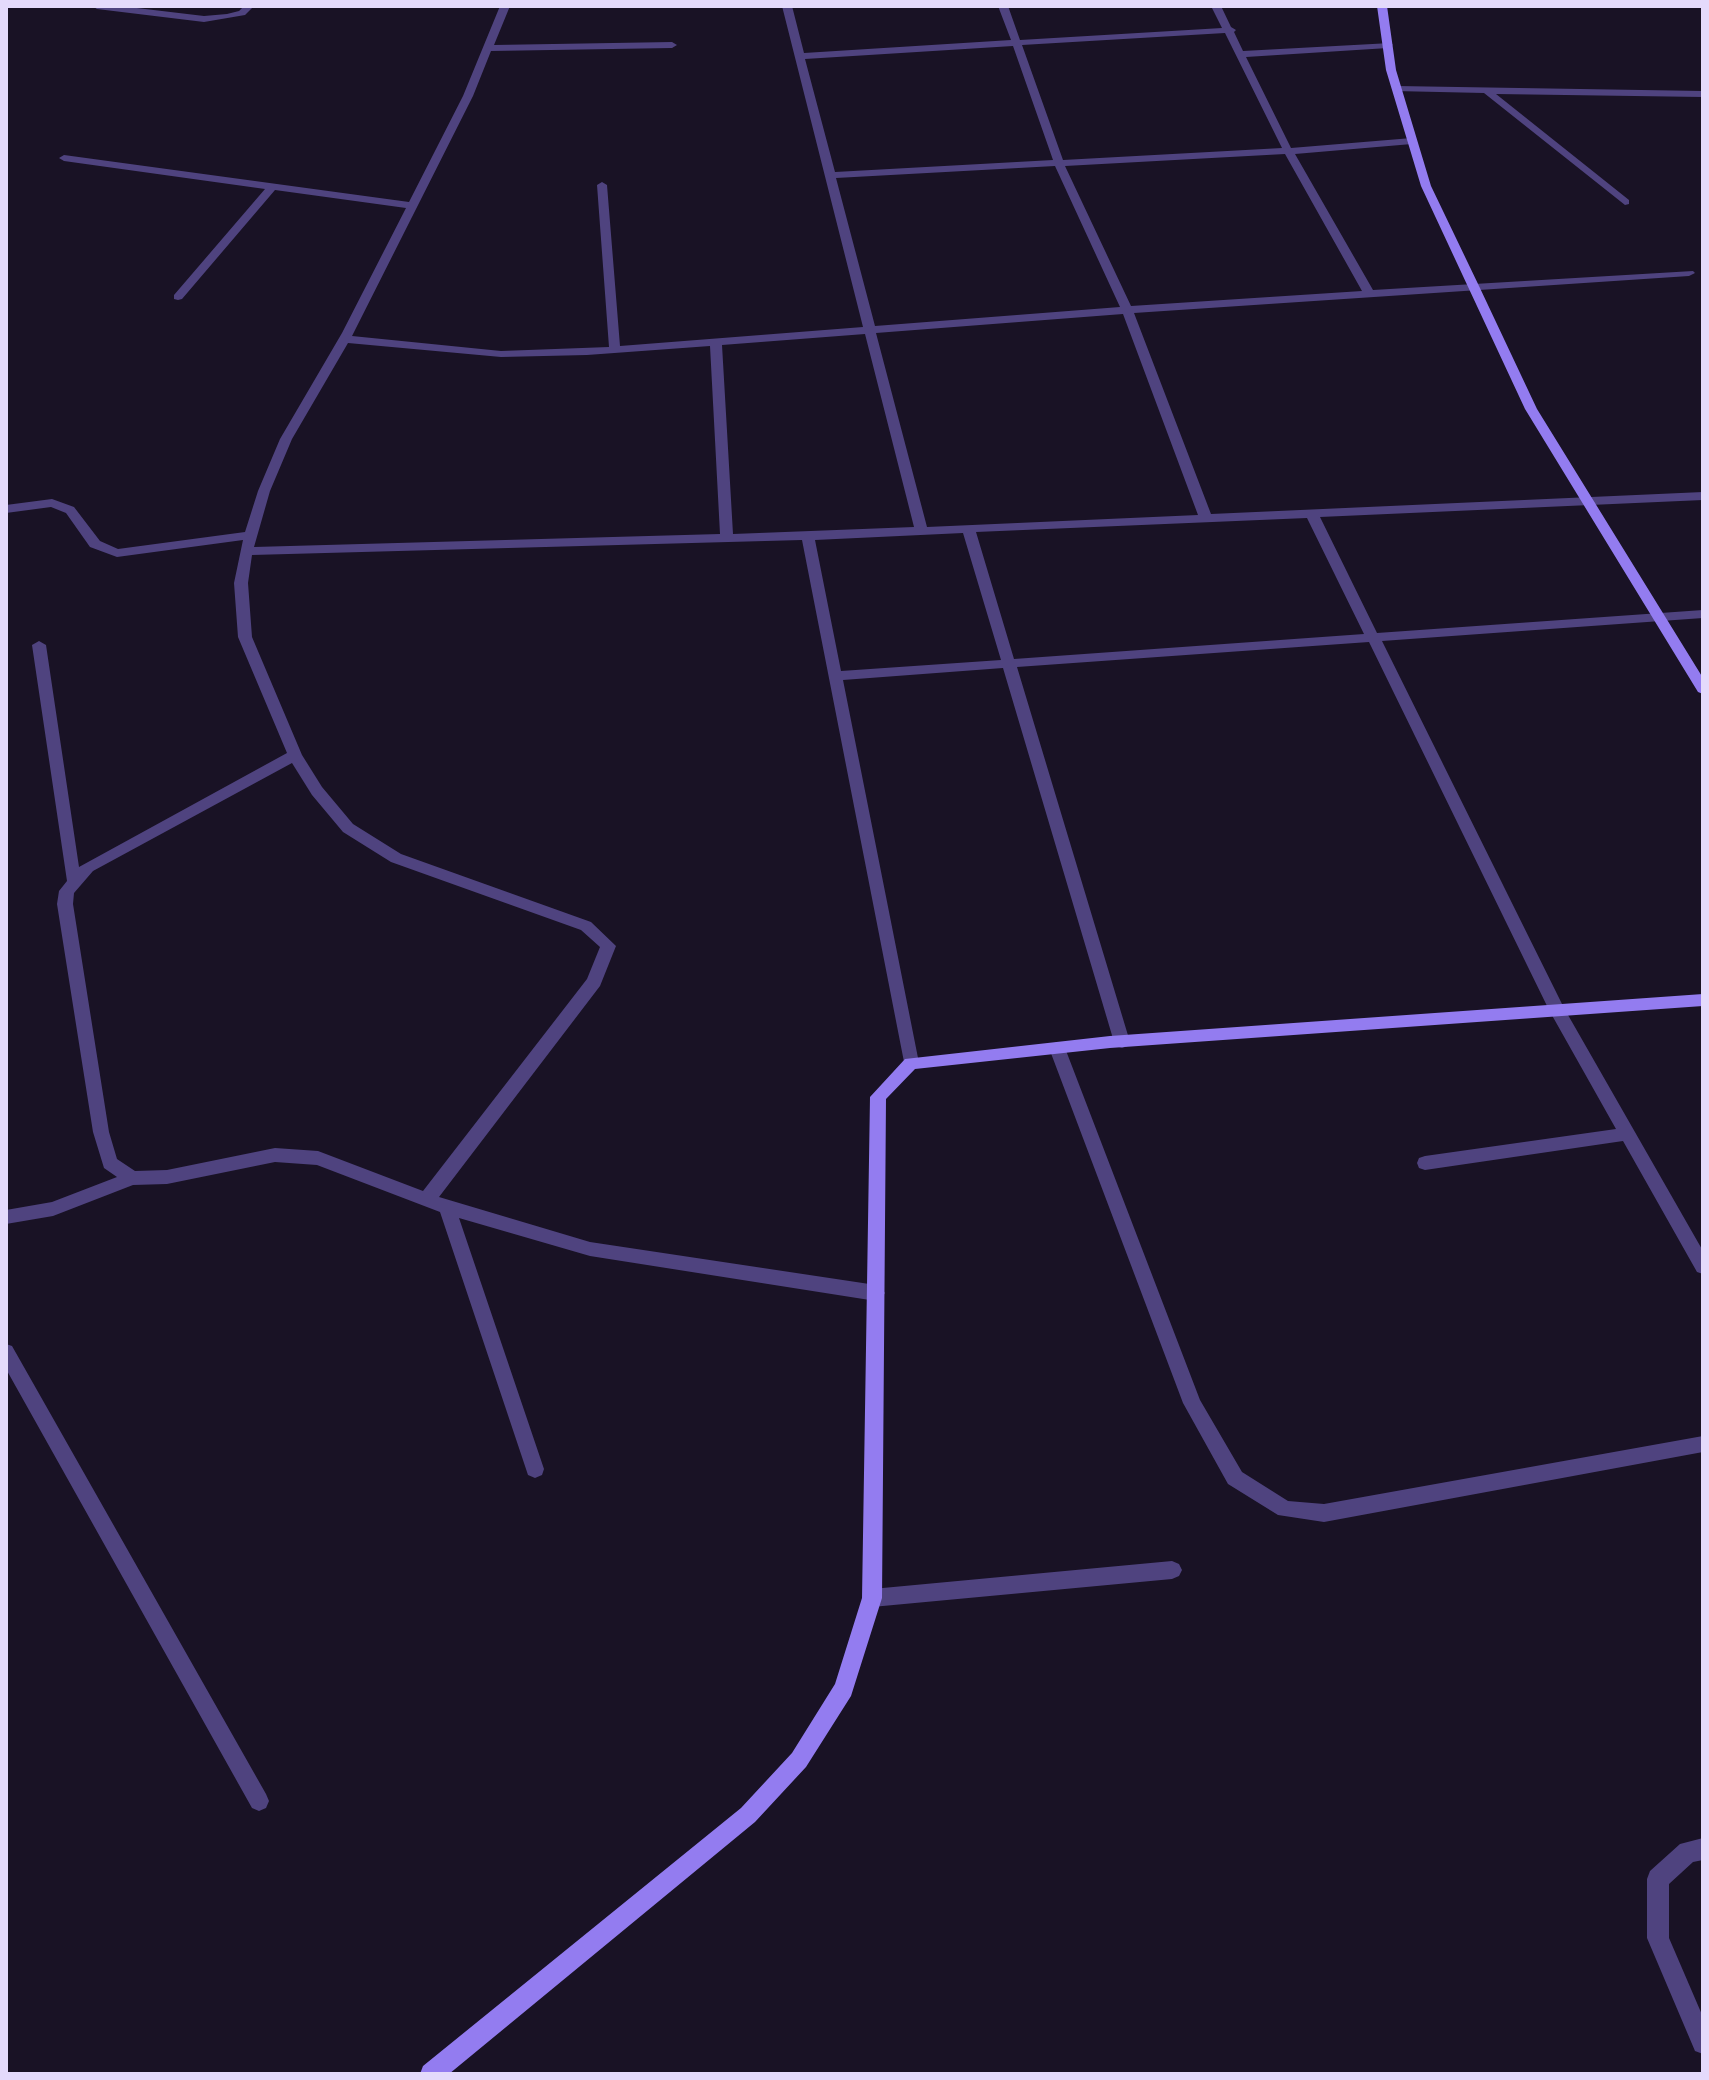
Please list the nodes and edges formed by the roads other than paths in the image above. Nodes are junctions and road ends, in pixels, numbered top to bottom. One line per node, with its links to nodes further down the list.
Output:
1 (97, 6): 2 (street)
2 (249, 6)
3 (505, 6): 12 (street)
4 (787, 6): 14 (street)
5 (1003, 6): 9 (street)
6 (1216, 6): 8 (street)
7 (1382, 6): 11 (street)
8 (1231, 30): 9 (street); 13 (street)
9 (1016, 41): 14 (street); 21 (street)
10 (672, 45): 12 (street)
11 (1388, 45): 13 (street); 15 (street)
12 (489, 48): 26 (street)
13 (1242, 54): 19 (street)
14 (800, 56): 22 (street)
15 (1397, 89): 16 (street); 18 (street)
16 (1487, 91): 17 (street); 25 (street)
17 (1703, 94)
18 (1412, 141): 19 (street); 28 (street)
19 (1288, 151): 21 (street); 29 (street)
20 (64, 158): 24 (street)
21 (1059, 163): 22 (street); 31 (street)
22 (832, 175): 32 (street)
23 (602, 185): 35 (street)
24 (272, 187): 26 (street); 30 (street)
25 (1625, 202)
26 (412, 206): 33 (street)
27 (1689, 273): 28 (street)
28 (1473, 286): 29 (street); 37 (street)
29 (1369, 293): 31 (street)
30 (178, 297)
31 (1127, 310): 32 (street); 40 (street)
32 (872, 331): 34 (street); 42 (street)
33 (344, 339): 35 (street); 43 (street)
34 (716, 344): 35 (street); 45 (street)
35 (615, 350)
36 (1703, 496): 37 (street)
37 (1587, 501): 39 (street); 48 (street)
38 (6, 509): 43 (street)
39 (1311, 512): 40 (street); 49 (street)
40 (1205, 516): 41 (street)
41 (968, 528): 42 (street); 51 (street)
42 (921, 530): 44 (street)
43 (251, 535): 46 (street)
44 (808, 536): 45 (street); 52 (street)
45 (727, 538): 46 (street)
46 (246, 551): 54 (street)
47 (1703, 614): 48 (street)
48 (1659, 617): 49 (street); 53 (street)
49 (1373, 639): 51 (street); 57 (street)
50 (39, 645): 55 (street)
51 (1009, 664): 52 (street); 58 (street)
52 (835, 676): 60 (street)
53 (1703, 689)
54 (295, 755): 55 (street); 64 (street)
55 (74, 880): 63 (street)
56 (1703, 1000): 57 (street)
57 (1557, 1010): 58 (street); 61 (street)
58 (1122, 1042): 59 (street)
59 (1057, 1048): 60 (street); 70 (street)
60 (911, 1063): 68 (street)
61 (1628, 1134): 62 (street); 67 (street)
62 (1425, 1163)
63 (132, 1178): 64 (street); 66 (street)
64 (427, 1199): 65 (street)
65 (447, 1207): 68 (street); 71 (street)
66 (6, 1217)
67 (1703, 1267)
68 (876, 1293): 73 (street)
69 (6, 1352): 74 (street)
70 (1703, 1444)
71 (535, 1469)
72 (1172, 1570): 73 (street)
73 (872, 1598): 77 (street)
74 (259, 1801)
75 (1703, 1849): 76 (street)
76 (1703, 2043)
77 (431, 2074)

